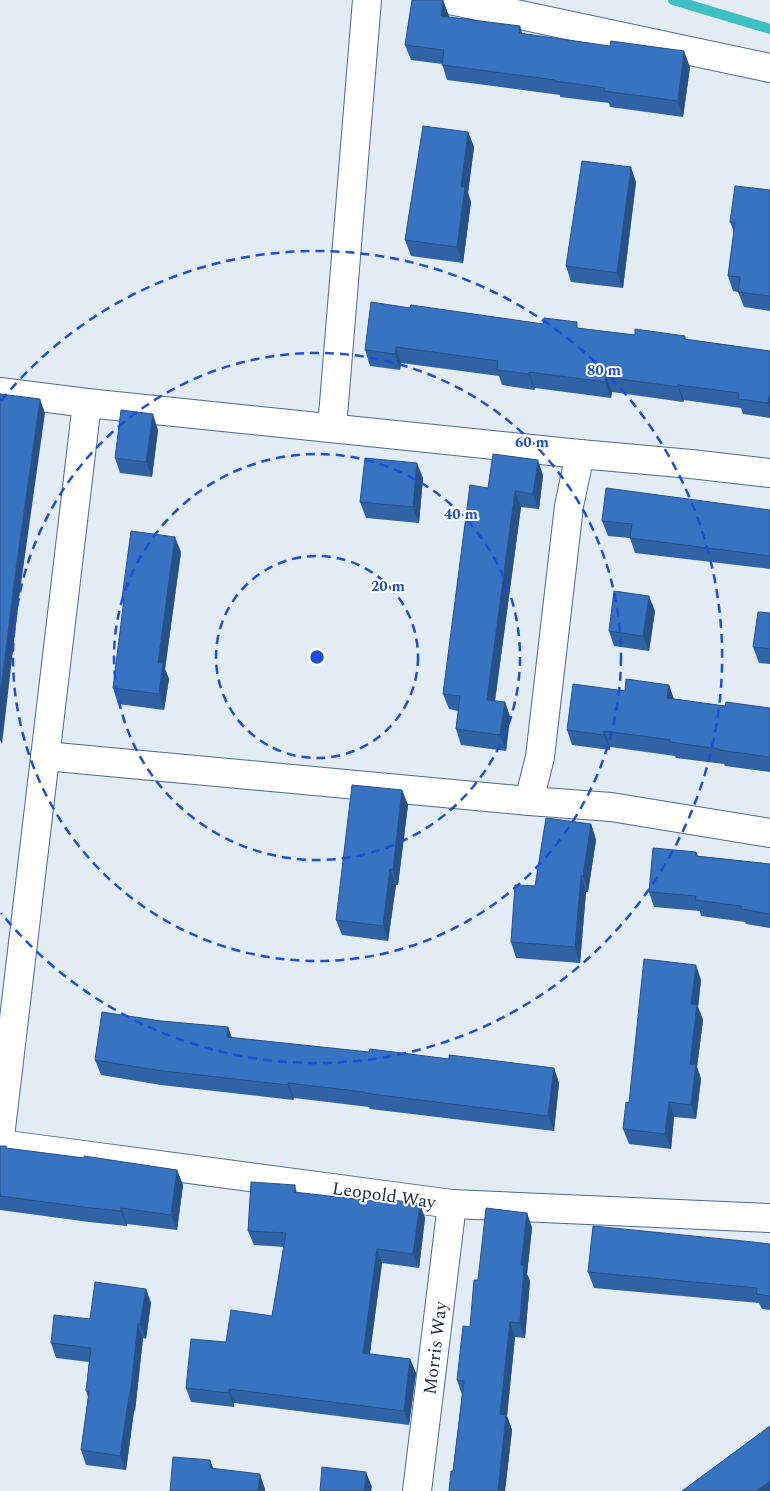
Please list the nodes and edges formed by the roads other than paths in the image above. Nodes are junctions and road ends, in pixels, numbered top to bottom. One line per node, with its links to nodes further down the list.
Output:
1 (367, 0): 6 (street)
2 (450, 0): 3 (street)
3 (770, 68)
4 (0, 392): 5 (street)
5 (87, 403): 6 (street); 9 (street)
6 (332, 428): 7 (street)
7 (580, 454): 8 (street); 10 (street)
8 (770, 473)
9 (46, 756): 10 (street); 12 (street)
10 (528, 801): 11 (street)
11 (770, 833)
12 (0, 1138)
13 (0, 1144): 14 (street, Leopold Way)
14 (452, 1204): 15 (street, Leopold Way); 16 (street, Morris Way)
15 (770, 1218)
16 (417, 1491)

